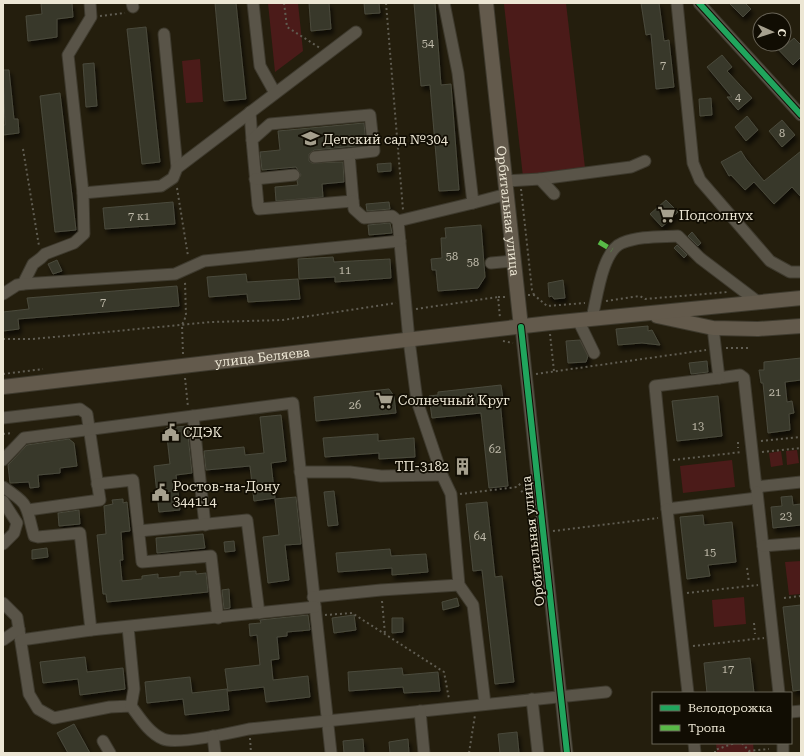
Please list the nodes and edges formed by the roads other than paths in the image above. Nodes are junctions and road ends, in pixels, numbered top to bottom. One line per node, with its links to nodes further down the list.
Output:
1 (90, 3): 21 (street)
2 (253, 3): 9 (street)
3 (444, 3): 24 (street)
4 (486, 3): 20 (main road, Орбитальная улица)
5 (677, 3): 29 (street)
6 (699, 3): 11 (street)
7 (356, 32): 9 (street)
8 (164, 34): 16 (street)
9 (275, 93): 10 (street)
10 (250, 112): 12 (street); 16 (street)
11 (801, 115)
12 (252, 140): 13 (street); 18 (street)
13 (349, 154): 14 (street); 23 (street)
14 (315, 157)
15 (645, 161): 19 (street)
16 (175, 173): 21 (street)
17 (294, 175): 18 (street)
18 (255, 178): 23 (street)
19 (540, 179): 20 (street); 22 (street)
20 (511, 185): 24 (street); 27 (main road, Орбитальная улица)
21 (83, 193): 30 (street)
22 (554, 194)
23 (353, 201): 25 (street)
24 (473, 203): 25 (street)
25 (401, 220): 26 (street)
26 (400, 241): 30 (street); 40 (street)
27 (514, 261): 28 (street); 38 (main road, Орбитальная улица)
28 (491, 263)
29 (801, 272)
30 (23, 284): 31 (street)
31 (3, 294)
32 (801, 298): 33 (main road)
33 (758, 302): 34 (main road); 35 (street)
34 (647, 314): 35 (main road, улица Беляева); 39 (main road)
35 (592, 318): 36 (main road, улица Беляева)
36 (578, 320): 38 (main road, улица Беляева); 41 (street)
37 (801, 326): 39 (main road)
38 (521, 328): 40 (main road, улица Беляева); 74 (street, Орбитальная улица)
39 (713, 328): 42 (street)
40 (409, 340): 43 (main road, улица Беляева); 49 (street)
41 (594, 352)
42 (719, 378): 53 (street); 56 (street)
43 (3, 386)
44 (191, 416): 46 (street); 48 (street); 57 (street)
45 (3, 418): 46 (street)
46 (90, 429): 47 (street); 51 (street)
47 (3, 460)
48 (300, 472): 49 (street); 64 (street)
49 (442, 475): 62 (street)
50 (801, 482): 53 (street)
51 (97, 484): 55 (street); 58 (street)
52 (3, 487): 55 (street)
53 (757, 493): 56 (street); 61 (street)
54 (3, 501): 59 (street)
55 (28, 510): 68 (street)
56 (668, 513): 72 (street)
57 (205, 525): 58 (street); 65 (street)
58 (139, 531): 66 (street)
59 (3, 544)
60 (801, 544): 61 (street)
61 (763, 546): 73 (street)
62 (459, 585): 64 (street); 76 (street)
63 (3, 603): 69 (street)
64 (315, 607): 65 (street); 79 (street)
65 (259, 613): 66 (street)
66 (218, 618): 67 (street)
67 (128, 627): 68 (street); 77 (street)
68 (92, 630): 69 (street)
69 (20, 634): 70 (street); 77 (street)
70 (3, 640)
71 (606, 692): 74 (street)
72 (688, 692)
73 (779, 692)
74 (561, 696): 75 (street); 87 (street, Орбитальная улица)
75 (532, 699): 76 (street); 86 (street)
76 (481, 705): 78 (street)
77 (131, 706): 80 (street)
78 (420, 711): 79 (street); 85 (street)
79 (329, 721): 80 (street); 84 (street)
80 (213, 736): 83 (street)
81 (103, 741): 82 (street)
82 (110, 753)
83 (215, 753)
84 (331, 753)
85 (424, 753)
86 (538, 753)
87 (567, 753)

